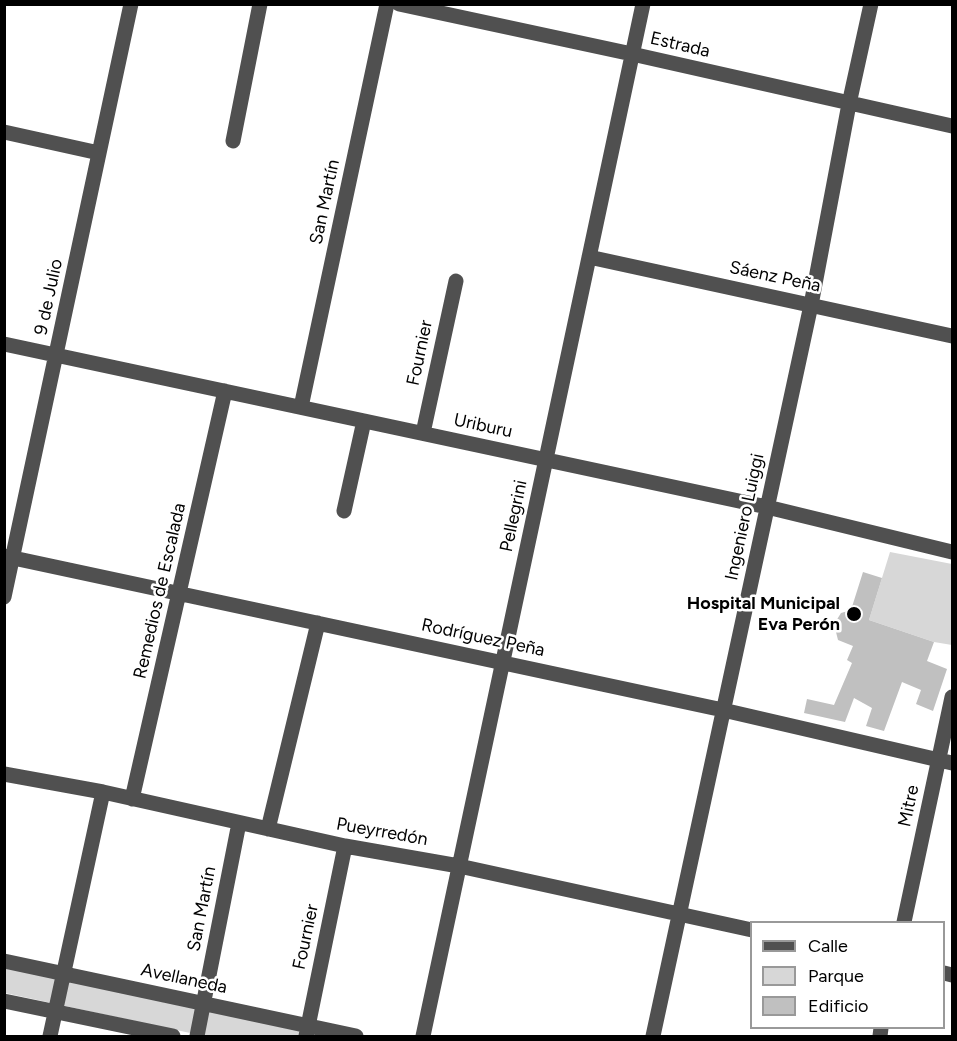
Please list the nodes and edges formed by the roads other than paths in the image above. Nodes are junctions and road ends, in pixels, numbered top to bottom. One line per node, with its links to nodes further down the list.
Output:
1 (130, 4): 12 (street, 9 de Julio)
2 (260, 4): 11 (street)
3 (387, 4): 20 (street, San Martín)
4 (399, 4): 7 (street, Estrada)
5 (643, 4): 7 (street, Pellegrini)
6 (871, 4): 8 (street, Ingeniero Luiggi)
7 (632, 54): 8 (street, Estrada); 13 (street, Pellegrini)
8 (849, 104): 9 (street, Estrada); 15 (street, Ingeniero Luiggi)
9 (952, 126)
10 (4, 132): 12 (street)
11 (233, 141)
12 (99, 153): 18 (street, 9 de Julio)
13 (589, 257): 15 (street, Sáenz Peña); 23 (street, Pellegrini)
14 (456, 281): 22 (street, Fournier)
15 (811, 305): 16 (street, Sáenz Peña); 24 (street, Ingeniero Luiggi)
16 (952, 336)
17 (4, 344): 18 (street, Uriburu)
18 (56, 355): 19 (street, Uriburu); 27 (street, 9 de Julio)
19 (225, 391): 20 (street, Uriburu); 28 (street, Remedios de Escalada)
20 (302, 407): 21 (street, Uriburu)
21 (364, 421): 22 (street, Uriburu); 25 (street)
22 (423, 433): 23 (street, Uriburu)
23 (546, 460): 24 (street, Uriburu); 31 (street, Pellegrini)
24 (767, 507): 26 (street, Uriburu); 33 (street, Ingeniero Luiggi)
25 (344, 511)
26 (952, 552)
27 (9, 557): 28 (street, Rodríguez Peña); 29 (street, 9 de Julio)
28 (179, 593): 30 (street, Rodríguez Peña); 37 (street, Remedios de Escalada)
29 (4, 597)
30 (318, 623): 31 (street, Rodríguez Peña); 39 (street)
31 (503, 662): 33 (street, Rodríguez Peña); 41 (street, Pellegrini)
32 (952, 697): 34 (street, Mitre)
33 (723, 710): 34 (street, Rodríguez Peña); 42 (street, Ingeniero Luiggi)
34 (945, 762): 43 (street, Mitre)
35 (4, 774): 36 (street, Pueyrredón)
36 (103, 792): 37 (street, Pueyrredón); 46 (street)
37 (132, 799): 38 (street, Pueyrredón)
38 (239, 823): 39 (street, Pueyrredón); 48 (street, San Martín)
39 (268, 829): 40 (street, Pueyrredón)
40 (345, 846): 41 (street, Pueyrredón); 50 (street, Fournier)
41 (459, 866): 42 (street, Pueyrredón); 55 (street, Pellegrini)
42 (679, 913): 44 (street, Pueyrredón); 56 (street, Ingeniero Luiggi)
43 (904, 921)
44 (750, 930)
45 (4, 961): 46 (street, Avellaneda)
46 (64, 974): 48 (street, Avellaneda); 49 (street)
47 (4, 1001): 49 (street)
48 (204, 1003): 50 (street, Avellaneda); 53 (street, San Martín)
49 (55, 1012): 51 (street); 52 (street)
50 (307, 1031): 54 (street, Avellaneda)
51 (50, 1036)
52 (173, 1036)
53 (197, 1036)
54 (356, 1036)
55 (423, 1036)
56 (653, 1036)

